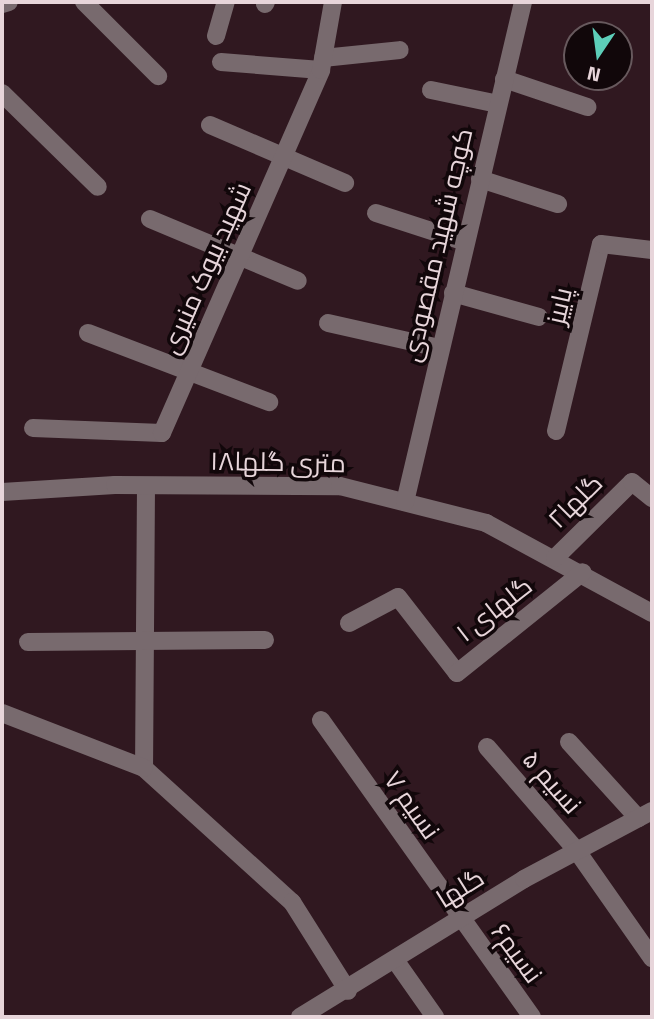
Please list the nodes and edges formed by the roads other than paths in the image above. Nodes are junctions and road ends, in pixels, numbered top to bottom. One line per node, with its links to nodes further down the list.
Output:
1 (9, 2): 6 (street)
2 (84, 2): 11 (street)
3 (226, 2): 7 (street)
4 (333, 2): 10 (street, شهید بیوک منیری)
5 (523, 2): 12 (street, کوچه شهید مقصودی)
6 (2, 4)
7 (216, 36)
8 (400, 50): 10 (street)
9 (221, 62): 10 (street)
10 (322, 64): 18 (street, شهید بیوک منیری)
11 (158, 76)
12 (504, 79): 15 (street, کوچه شهید مقصودی); 16 (street)
13 (431, 90): 15 (street)
14 (2, 93): 21 (street)
15 (498, 104): 19 (street, کوچه شهید مقصودی)
16 (587, 107)
17 (210, 125): 18 (street)
18 (283, 156): 20 (street); 27 (street, شهید بیوک منیری)
19 (480, 179): 22 (street); 25 (street, کوچه شهید مقصودی)
20 (345, 183)
21 (98, 187)
22 (558, 204)
23 (376, 213): 25 (street)
24 (150, 219): 27 (street)
25 (465, 242): 29 (street, کوچه شهید مقصودی)
26 (652, 250): 37 (street, پاییز)
27 (238, 260): 28 (street); 34 (street, شهید بیوک منیری)
28 (298, 281)
29 (453, 293): 30 (street); 33 (street, کوچه شهید مقصودی)
30 (539, 317)
31 (328, 323): 33 (street)
32 (88, 333): 34 (street)
33 (439, 348): 41 (street, کوچه شهید مقصودی)
34 (189, 371): 35 (street); 36 (street, شهید بیوک منیری)
35 (268, 402)
36 (33, 428)
37 (556, 431)
38 (146, 487): 39 (street, ۱۸متری گلها); 41 (street, ۱۸متری گلها); 48 (street)
39 (2, 492)
40 (652, 498): 42 (street, گلها۲)
41 (405, 502): 42 (street, ۱۸متری گلها)
42 (555, 558): 43 (street, ۱۸متری گلها)
43 (583, 572): 44 (street, ۱۸متری گلها); 45 (street, گلهای ۱)
44 (652, 613)
45 (349, 623)
46 (265, 640): 48 (street)
47 (28, 642): 48 (street)
48 (145, 643): 53 (street)
49 (2, 713): 53 (street)
50 (321, 720): 56 (street, نسیم ۷)
51 (569, 742): 54 (street)
52 (487, 747): 55 (street, نسیم ۵)
53 (144, 768): 59 (street)
54 (645, 814): 55 (street, گلها)
55 (577, 851): 56 (street, گلها); 57 (street, نسیم ۵)
56 (460, 919): 58 (street, گلها); 62 (street, نسیم۶)
57 (652, 958)
58 (396, 960): 59 (street, گلها); 61 (street)
59 (348, 990): 60 (street, گلها)
60 (300, 1017)
61 (435, 1017)
62 (533, 1017)

